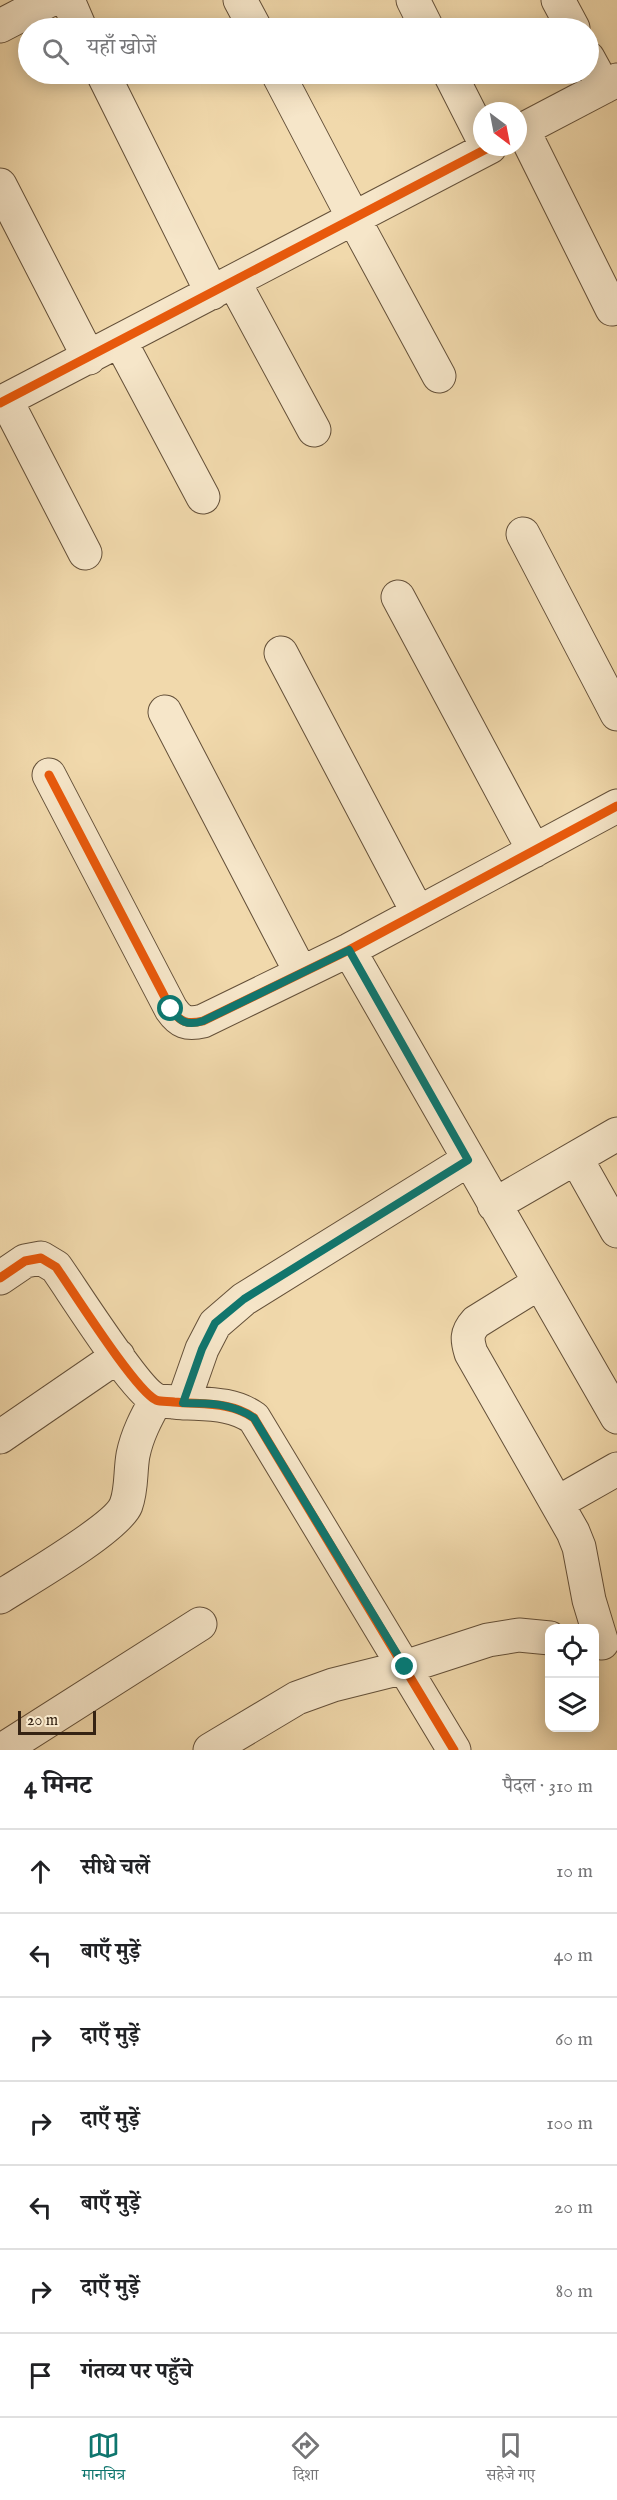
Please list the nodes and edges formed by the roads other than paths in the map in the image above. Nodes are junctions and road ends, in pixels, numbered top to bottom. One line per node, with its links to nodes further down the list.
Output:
1 (50, 0): 10 (street)
2 (68, 0): 6 (street)
3 (240, 0): 7 (street)
4 (413, 0): 8 (street)
5 (558, 0): 9 (street)
6 (76, 18)
7 (250, 18)
8 (422, 18)
9 (568, 18)
10 (0, 26)
11 (599, 70): 12 (street)
12 (610, 83): 17 (street)
13 (109, 84): 22 (street)
14 (283, 84): 21 (street)
15 (455, 84): 16 (street)
16 (473, 118)
17 (527, 128)
18 (527, 143): 23 (street)
19 (473, 153): 21 (street)
20 (0, 185): 25 (street)
21 (354, 219): 22 (street); 26 (street)
22 (223, 288): 24 (street); 28 (street)
23 (612, 309)
24 (120, 341): 25 (street); 29 (street)
25 (89, 357): 27 (street)
26 (440, 376)
27 (3, 402): 31 (street)
28 (314, 430)
29 (203, 497)
30 (523, 534): 35 (street)
31 (86, 553)
32 (398, 597): 38 (street)
33 (281, 653): 39 (street)
34 (165, 712): 41 (street)
35 (617, 714)
36 (49, 775): 41 (street)
37 (616, 810): 38 (street)
38 (534, 851): 39 (street)
39 (418, 913): 40 (street)
40 (349, 950): 41 (street); 44 (street)
41 (301, 973)
42 (617, 1134): 43 (street)
43 (576, 1158): 45 (street); 46 (street)
44 (468, 1160): 45 (street); 50 (street)
45 (494, 1205): 48 (street)
46 (617, 1231)
47 (0, 1278): 49 (street)
48 (540, 1283): 51 (street); 54 (street)
49 (118, 1356): 50 (street); 52 (street)
50 (169, 1401): 55 (street); 59 (street)
51 (617, 1417)
52 (0, 1437)
53 (617, 1469): 54 (street)
54 (556, 1503): 58 (street)
55 (0, 1598)
56 (200, 1624): 60 (street)
57 (545, 1638): 59 (street)
58 (604, 1642)
59 (405, 1667): 61 (street); 62 (street)
60 (2, 1750)
61 (210, 1750)
62 (454, 1750)

